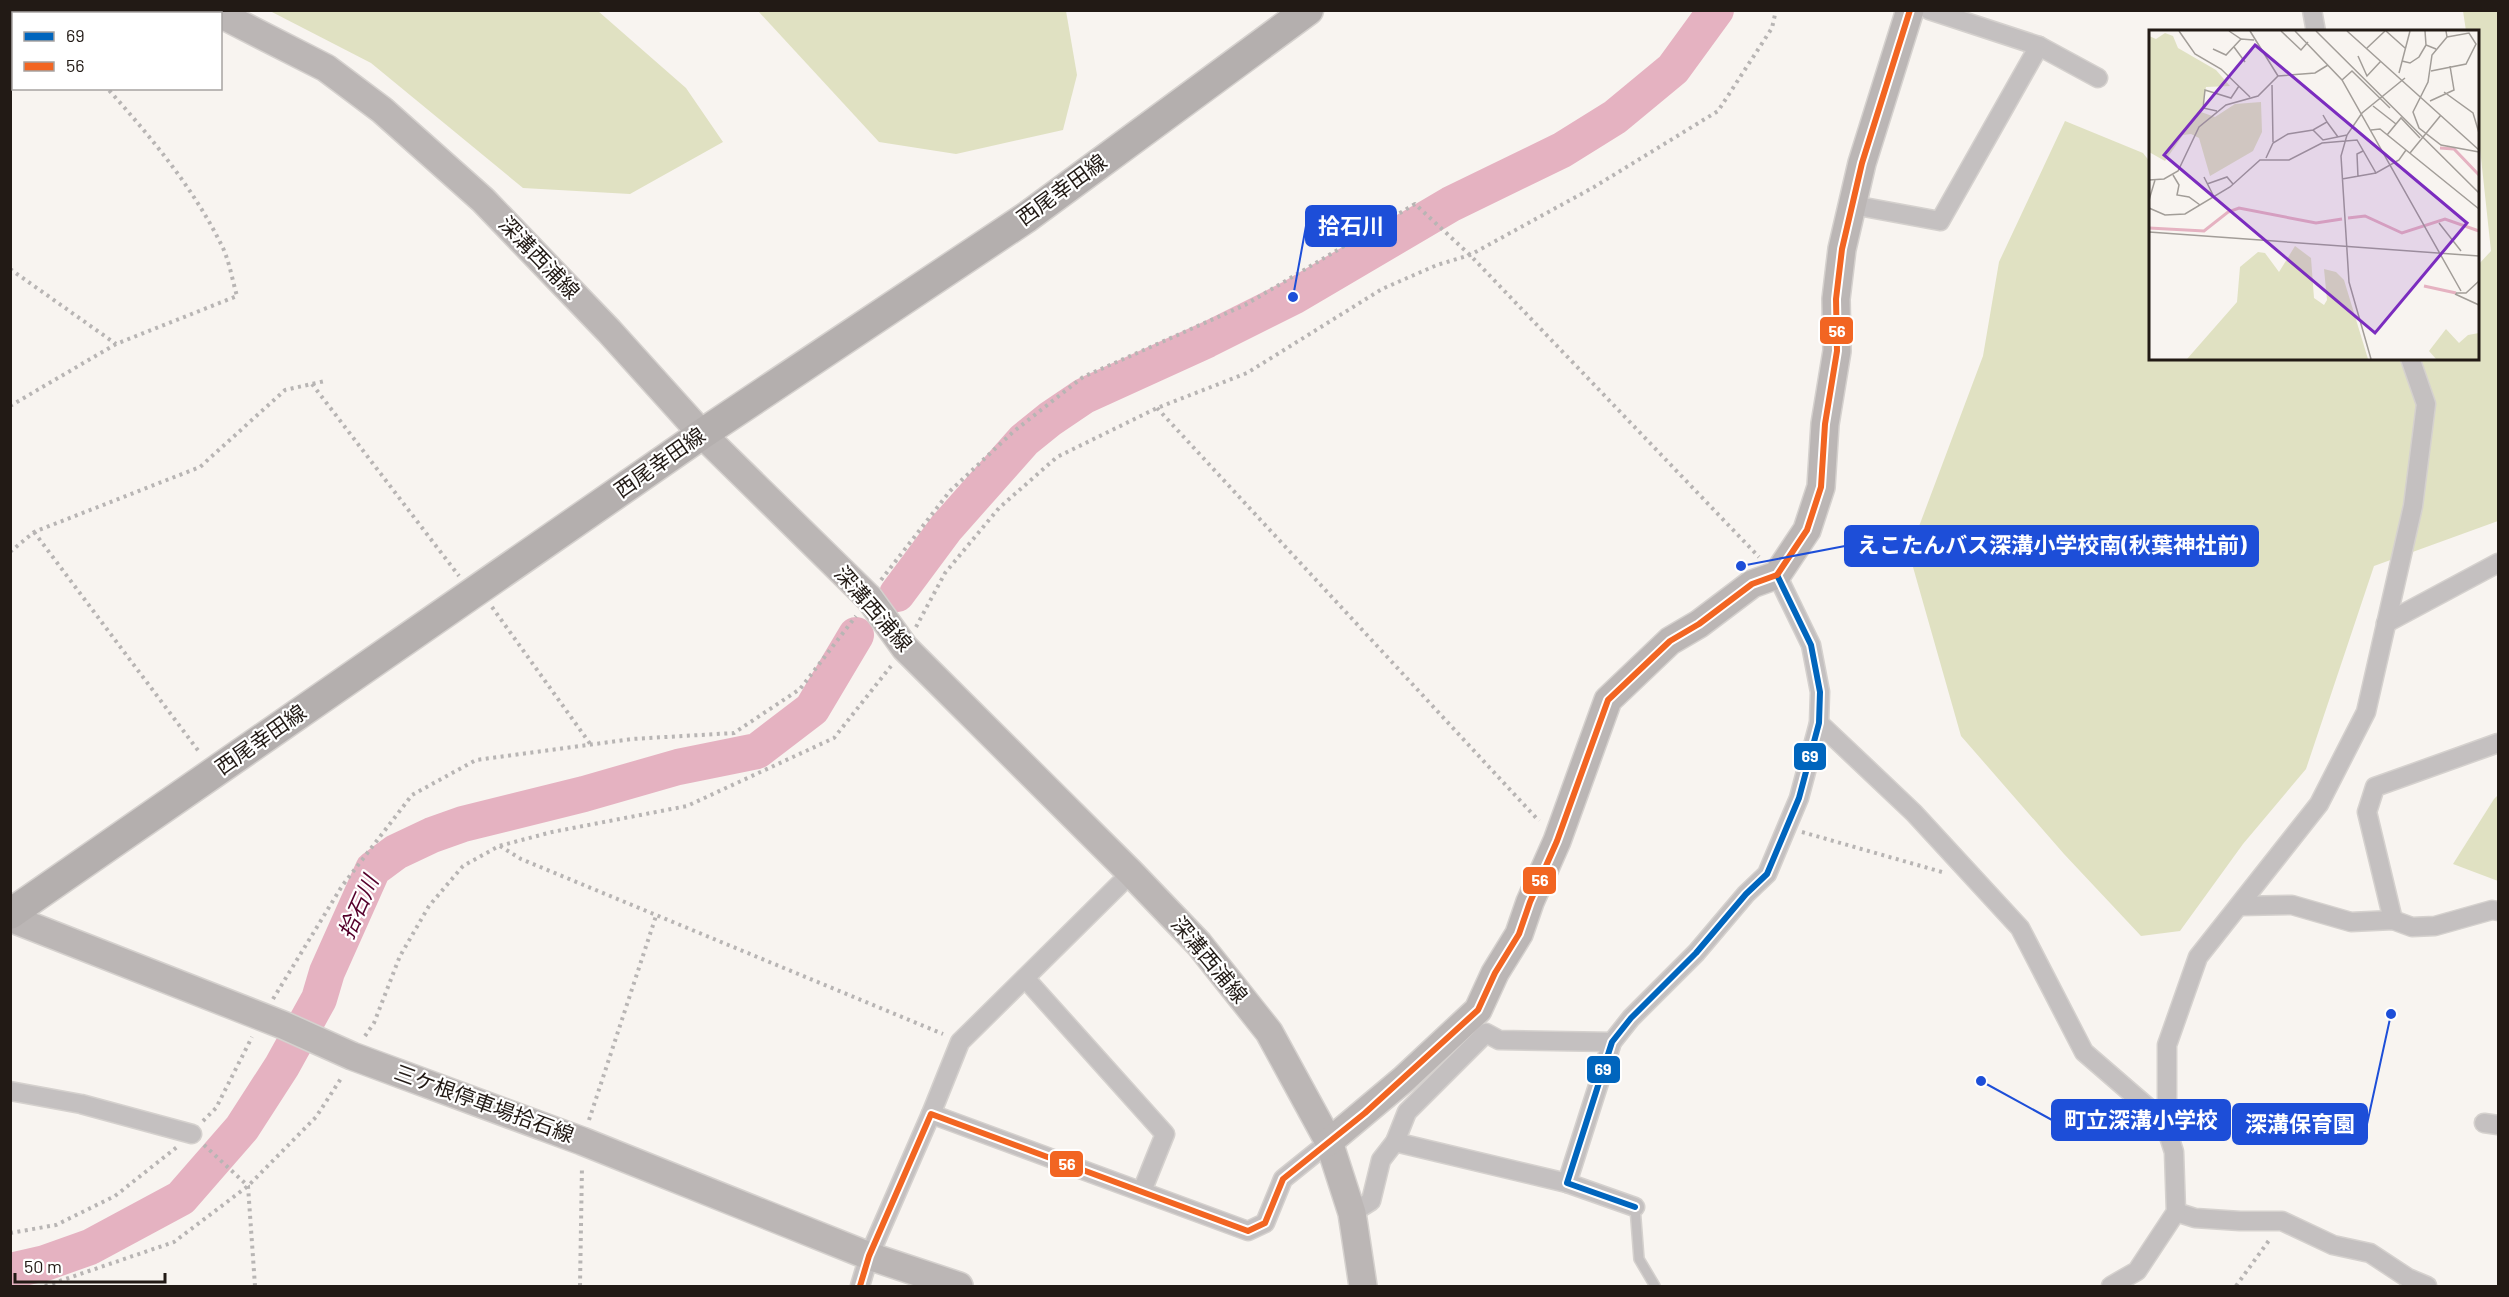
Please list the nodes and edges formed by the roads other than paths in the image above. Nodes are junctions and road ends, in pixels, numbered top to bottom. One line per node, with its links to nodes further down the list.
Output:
1 (1308, 10): 11 (main road, 西尾幸田線)
2 (1910, 10): 9 (main road)
3 (1929, 10): 7 (street)
4 (2312, 10): 6 (street)
5 (222, 15): 11 (main road, 深溝西浦線)
6 (2316, 30)
7 (2039, 46): 8 (street); 9 (street)
8 (2098, 78)
9 (1853, 205): 13 (main road)
10 (2411, 360): 14 (street)
11 (702, 434): 17 (main road, 深溝西浦線); 20 (main road, 西尾幸田線)
12 (2499, 563): 14 (street)
13 (1777, 574): 15 (street); 23 (main road)
14 (2386, 623): 18 (street)
15 (1819, 723): 24 (street); 27 (street)
16 (2499, 743): 21 (street)
17 (1131, 873): 22 (street); 29 (main road, 深溝西浦線)
18 (2240, 906): 21 (street); 27 (street)
19 (2499, 911): 21 (street)
20 (10, 916): 36 (main road, 三ケ根停車場拾石線)
21 (2393, 920)
22 (1025, 978): 26 (street); 32 (street)
23 (1482, 1022): 24 (street); 29 (main road); 30 (street)
24 (1612, 1042): 31 (street)
25 (10, 1091): 28 (street)
26 (931, 1114): 32 (street); 36 (street)
27 (2167, 1130): 34 (street)
28 (192, 1134)
29 (1329, 1142): 32 (street); 35 (main road, 深溝西浦線)
30 (1395, 1142): 31 (street); 35 (street)
31 (1567, 1183): 33 (street)
32 (1142, 1191)
33 (1635, 1207): 40 (lane)
34 (2176, 1212): 41 (street); 42 (street)
35 (1352, 1213): 39 (main road, 深溝西浦線)
36 (869, 1256): 37 (street); 38 (main road, 三ケ根停車場拾石線)
37 (860, 1287)
38 (959, 1287)
39 (1363, 1287)
40 (1655, 1287)
41 (2110, 1287)
42 (2427, 1287)

